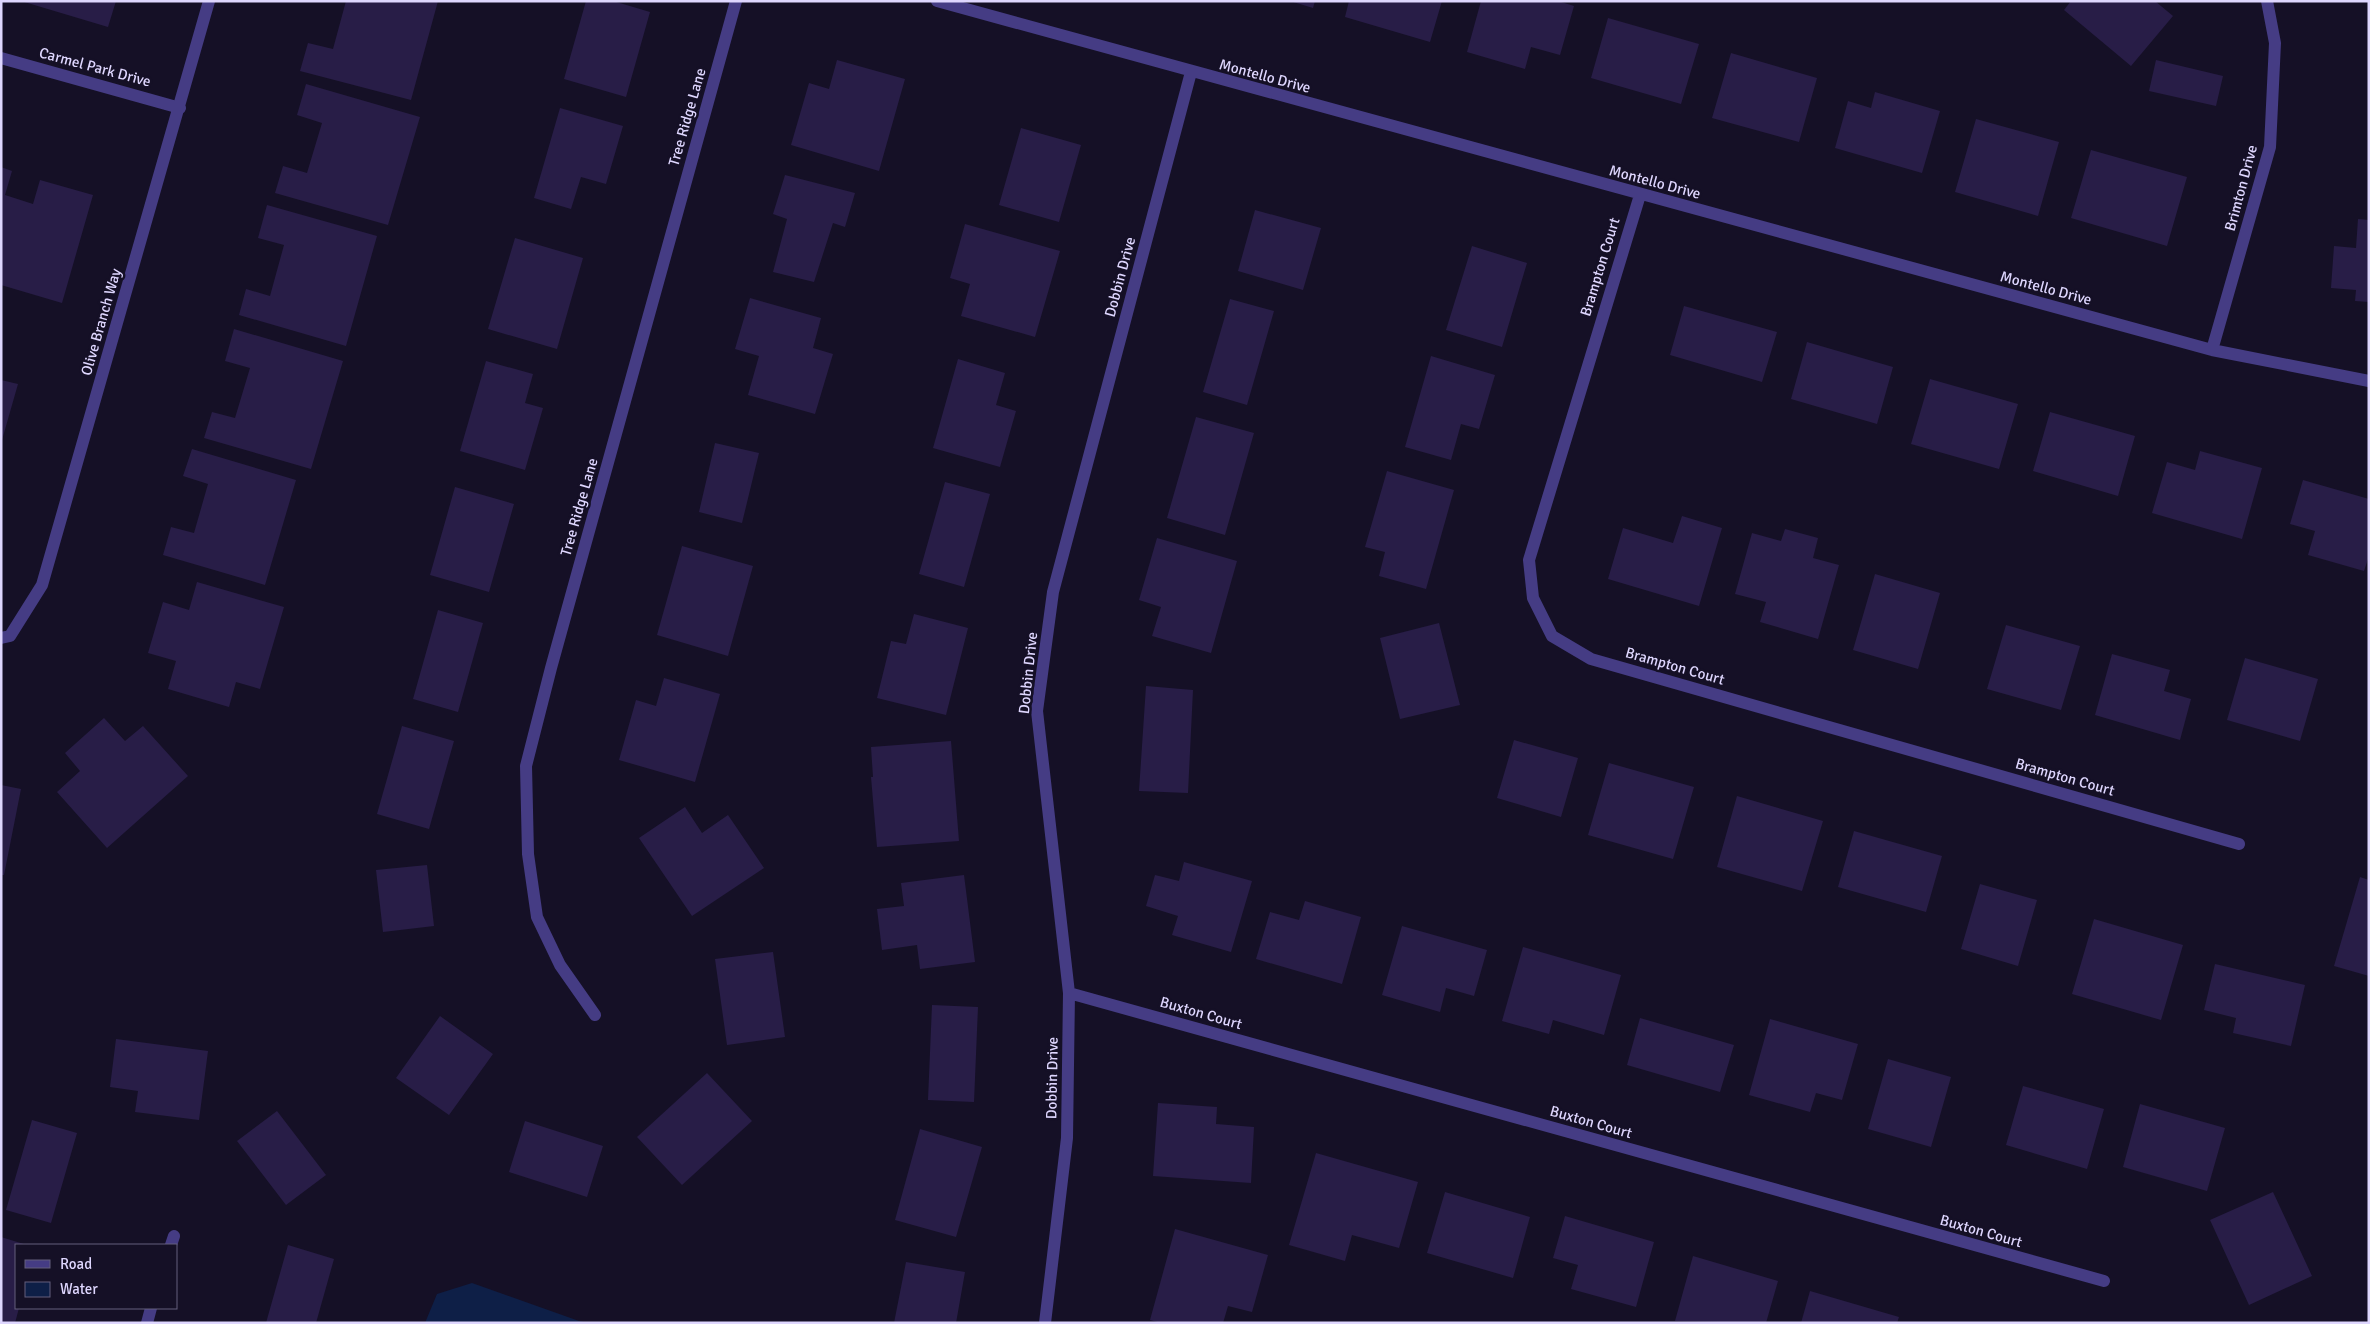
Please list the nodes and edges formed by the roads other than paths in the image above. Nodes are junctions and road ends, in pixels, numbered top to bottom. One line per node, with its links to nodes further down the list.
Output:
1 (209, 1): 7 (street, Olive Branch Way)
2 (736, 1): 14 (street, Tree Ridge Lane)
3 (937, 1): 6 (street, Montello Drive)
4 (2267, 1): 9 (street, Brimton Drive)
5 (1, 58): 7 (street, Carmel Park Drive)
6 (1191, 72): 8 (street, Montello Drive); 13 (street, Dobbin Drive)
7 (180, 108): 11 (street, Olive Branch Way)
8 (1640, 194): 9 (street, Montello Drive); 12 (street, Brampton Court)
9 (2212, 350): 10 (street, Montello Drive)
10 (2369, 381)
11 (1, 638)
12 (2239, 844)
13 (1069, 993): 15 (street, Buxton Court); 18 (street, Dobbin Drive)
14 (595, 1015)
15 (2104, 1281)
16 (152, 1309): 17 (street)
17 (147, 1323)
18 (1045, 1323)

